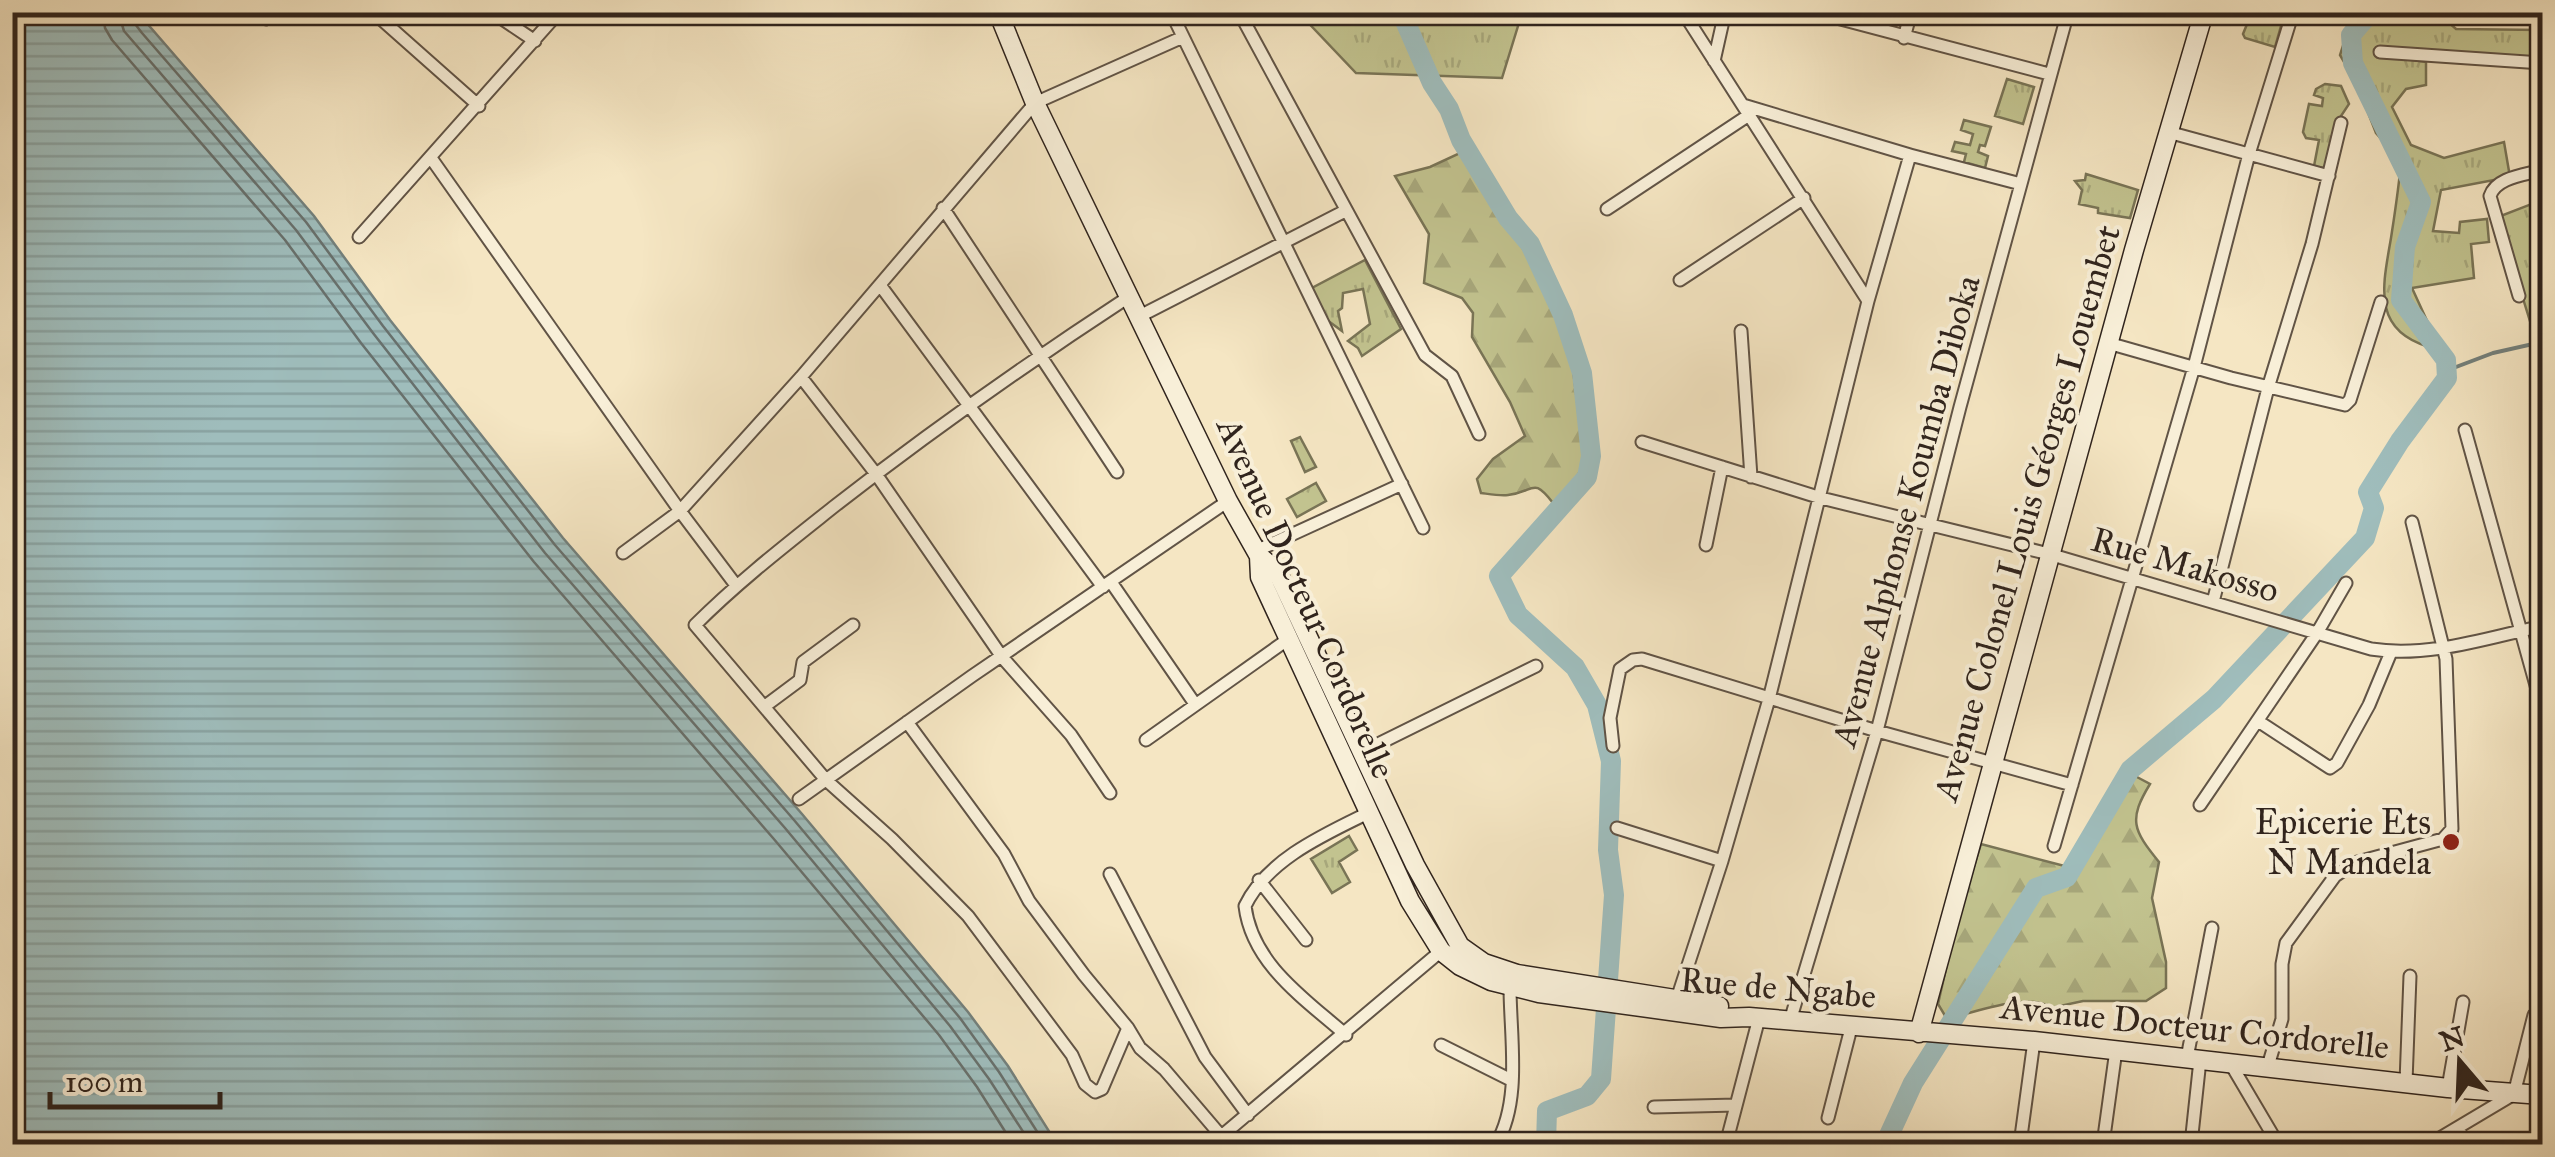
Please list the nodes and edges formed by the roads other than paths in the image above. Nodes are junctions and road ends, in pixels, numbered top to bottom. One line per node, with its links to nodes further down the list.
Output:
1 (372, 12): 22 (street)
2 (492, 12): 16 (street)
3 (559, 12): 16 (street)
4 (998, 12): 21 (street, Avenue Docteur Cordorelle)
5 (1172, 12): 14 (street)
6 (1240, 12): 35 (street)
7 (1682, 12): 18 (street)
8 (1725, 12): 18 (street)
9 (1814, 12): 15 (street)
10 (1911, 12): 15 (street)
11 (2068, 12): 20 (street, Avenue Alphonse Koumba Diboka)
12 (2204, 12): 25 (street, Avenue Colonel Louis Géorges Louembet)
13 (2292, 12): 26 (street)
14 (1183, 37): 21 (street); 37 (street)
15 (1904, 38): 20 (street)
16 (535, 41): 22 (street)
17 (2380, 52): 19 (street)
18 (1714, 60): 23 (street)
19 (2542, 63)
20 (2050, 74): 31 (street, Avenue Alphonse Koumba Diboka)
21 (1035, 103): 33 (street); 40 (street, Avenue Docteur Cordorelle)
22 (479, 106): 28 (street)
23 (1746, 110): 27 (street); 32 (street); 34 (street)
24 (2341, 124): 30 (street)
25 (2168, 132): 26 (street); 46 (street, Avenue Colonel Louis Géorges Louembet)
26 (2249, 154): 30 (street); 48 (street)
27 (1910, 156): 31 (street); 42 (street)
28 (431, 158): 36 (street); 64 (street)
29 (2542, 170): 41 (street)
30 (2329, 176): 50 (street)
31 (2021, 184): 66 (street, Avenue Alphonse Koumba Diboka)
32 (1804, 198): 38 (street); 42 (street)
33 (944, 208): 39 (street); 47 (street)
34 (1607, 209)
35 (1345, 211): 37 (street); 55 (street)
36 (359, 237)
37 (1284, 241): 44 (street); 61 (street)
38 (1680, 280)
39 (880, 284): 49 (street); 52 (street)
40 (1130, 296): 44 (street, Avenue Docteur Cordorelle); 47 (street)
41 (2519, 296)
42 (1868, 300): 62 (street)
43 (2381, 302): 50 (street)
44 (1140, 316): 63 (street, Avenue Docteur Cordorelle)
45 (1741, 331): 60 (street)
46 (2108, 342): 48 (street); 71 (street, Avenue Colonel Louis Géorges Louembet)
47 (1039, 355): 52 (street); 58 (street)
48 (2194, 367): 50 (street); 72 (street)
49 (801, 377): 59 (street); 64 (street)
50 (2268, 388): 76 (street)
51 (2538, 392): 53 (street)
52 (968, 406): 59 (street); 75 (street)
53 (2542, 406)
54 (2465, 430): 79 (street)
55 (1479, 434)
56 (1642, 442): 57 (street, Rue Makosso)
57 (1722, 467): 60 (street, Rue Makosso); 68 (street)
58 (1117, 472)
59 (876, 474): 74 (street); 84 (street)
60 (1751, 477): 62 (street, Rue Makosso)
61 (1402, 484): 67 (street); 70 (street)
62 (1821, 498): 66 (street, Rue Makosso); 86 (street)
63 (1228, 502): 70 (street, Avenue Docteur Cordorelle); 75 (street)
64 (680, 510): 69 (street); 74 (street)
65 (2412, 522): 82 (street)
66 (1929, 525): 71 (street, Rue Makosso); 92 (street, Avenue Alphonse Koumba Diboka)
67 (1422, 528)
68 (1706, 544)
69 (622, 553)
70 (1258, 554): 81 (street, Avenue Docteur Cordorelle); 95 (street)
71 (2049, 554): 72 (street, Rue Makosso); 96 (street, Avenue Colonel Louis Géorges Louembet)
72 (2132, 578): 76 (street, Rue Makosso); 98 (street)
73 (2346, 583): 80 (street)
74 (736, 584): 88 (street)
75 (1107, 584): 84 (street); 87 (street)
76 (2213, 602): 80 (street, Rue Makosso)
77 (853, 625): 88 (street)
78 (2542, 626): 79 (street, Rue Makosso)
79 (2521, 630): 82 (street, Rue Makosso); 89 (street)
80 (2318, 633): 83 (street, Rue Makosso); 90 (street)
81 (1287, 640): 87 (street); 102 (street, Avenue Docteur Cordorelle)
82 (2444, 648): 83 (street, Rue Makosso); 129 (street)
83 (2391, 652): 90 (street)
84 (1002, 656): 91 (street); 99 (street)
85 (1536, 666): 95 (street)
86 (1769, 698): 92 (street); 94 (street); 105 (street)
87 (1195, 704): 93 (street)
88 (766, 706): 97 (street)
89 (2542, 707)
90 (2258, 721): 101 (street)
91 (907, 722): 97 (street); 119 (street)
92 (1877, 731): 96 (street); 118 (street, Avenue Alphonse Koumba Diboka)
93 (1146, 740)
94 (1613, 746)
95 (1362, 752): 113 (street)
96 (1992, 763): 98 (street); 121 (street, Avenue Colonel Louis Géorges Louembet)
97 (826, 780): 100 (street); 119 (street)
98 (2072, 785): 104 (street)
99 (1110, 793)
100 (800, 799)
101 (2200, 805)
102 (1368, 813): 107 (street); 110 (street, Avenue Docteur Cordorelle)
103 (1617, 828): 105 (street)
104 (2054, 846)
105 (1722, 862): 115 (street)
106 (1110, 874): 137 (street)
107 (1260, 880): 109 (street); 122 (street)
108 (2212, 928): 127 (street)
109 (1306, 940)
110 (1441, 952): 112 (street, Avenue Docteur Cordorelle); 122 (street)
111 (2410, 976): 131 (street)
112 (1510, 987): 113 (street, Avenue Docteur Cordorelle); 130 (street)
113 (1603, 995): 115 (street, Rue de Ngabe)
114 (2463, 1002): 132 (street)
115 (1675, 1006): 117 (street, Rue de Ngabe)
116 (2534, 1015): 133 (street)
117 (1754, 1018): 118 (street, Rue de Ngabe); 135 (street)
118 (1790, 1021): 120 (street, Rue de Ngabe)
119 (1128, 1028): 140 (street)
120 (1852, 1028): 121 (street, Rue de Ngabe); 138 (street)
121 (1925, 1033): 123 (street, Rue de Ngabe)
122 (1346, 1035): 137 (street)
123 (1960, 1036): 124 (street, Avenue Docteur Cordorelle)
124 (2034, 1041): 126 (street, Avenue Docteur Cordorelle); 143 (street)
125 (1441, 1045): 130 (street)
126 (2116, 1050): 127 (street, Avenue Docteur Cordorelle); 144 (street)
127 (2193, 1059): 128 (street, Avenue Docteur Cordorelle); 145 (street)
128 (2228, 1061): 129 (street, Avenue Docteur Cordorelle); 146 (street)
129 (2268, 1066): 131 (street, Avenue Docteur Cordorelle)
130 (1511, 1080): 141 (street)
131 (2406, 1082): 132 (street, Avenue Docteur Cordorelle)
132 (2448, 1088): 133 (street, Avenue Docteur Cordorelle)
133 (2514, 1094): 134 (street, Avenue Docteur Cordorelle); 139 (street)
134 (2542, 1094)
135 (1736, 1105): 136 (street); 142 (street)
136 (1654, 1108)
137 (1248, 1115): 140 (street)
138 (1828, 1118)
139 (2458, 1128): 147 (street); 148 (street)
140 (1221, 1142)
141 (1496, 1144)
142 (1726, 1144)
143 (2020, 1144)
144 (2103, 1144)
145 (2190, 1144)
146 (2278, 1144)
147 (2430, 1144)
148 (2468, 1144)

